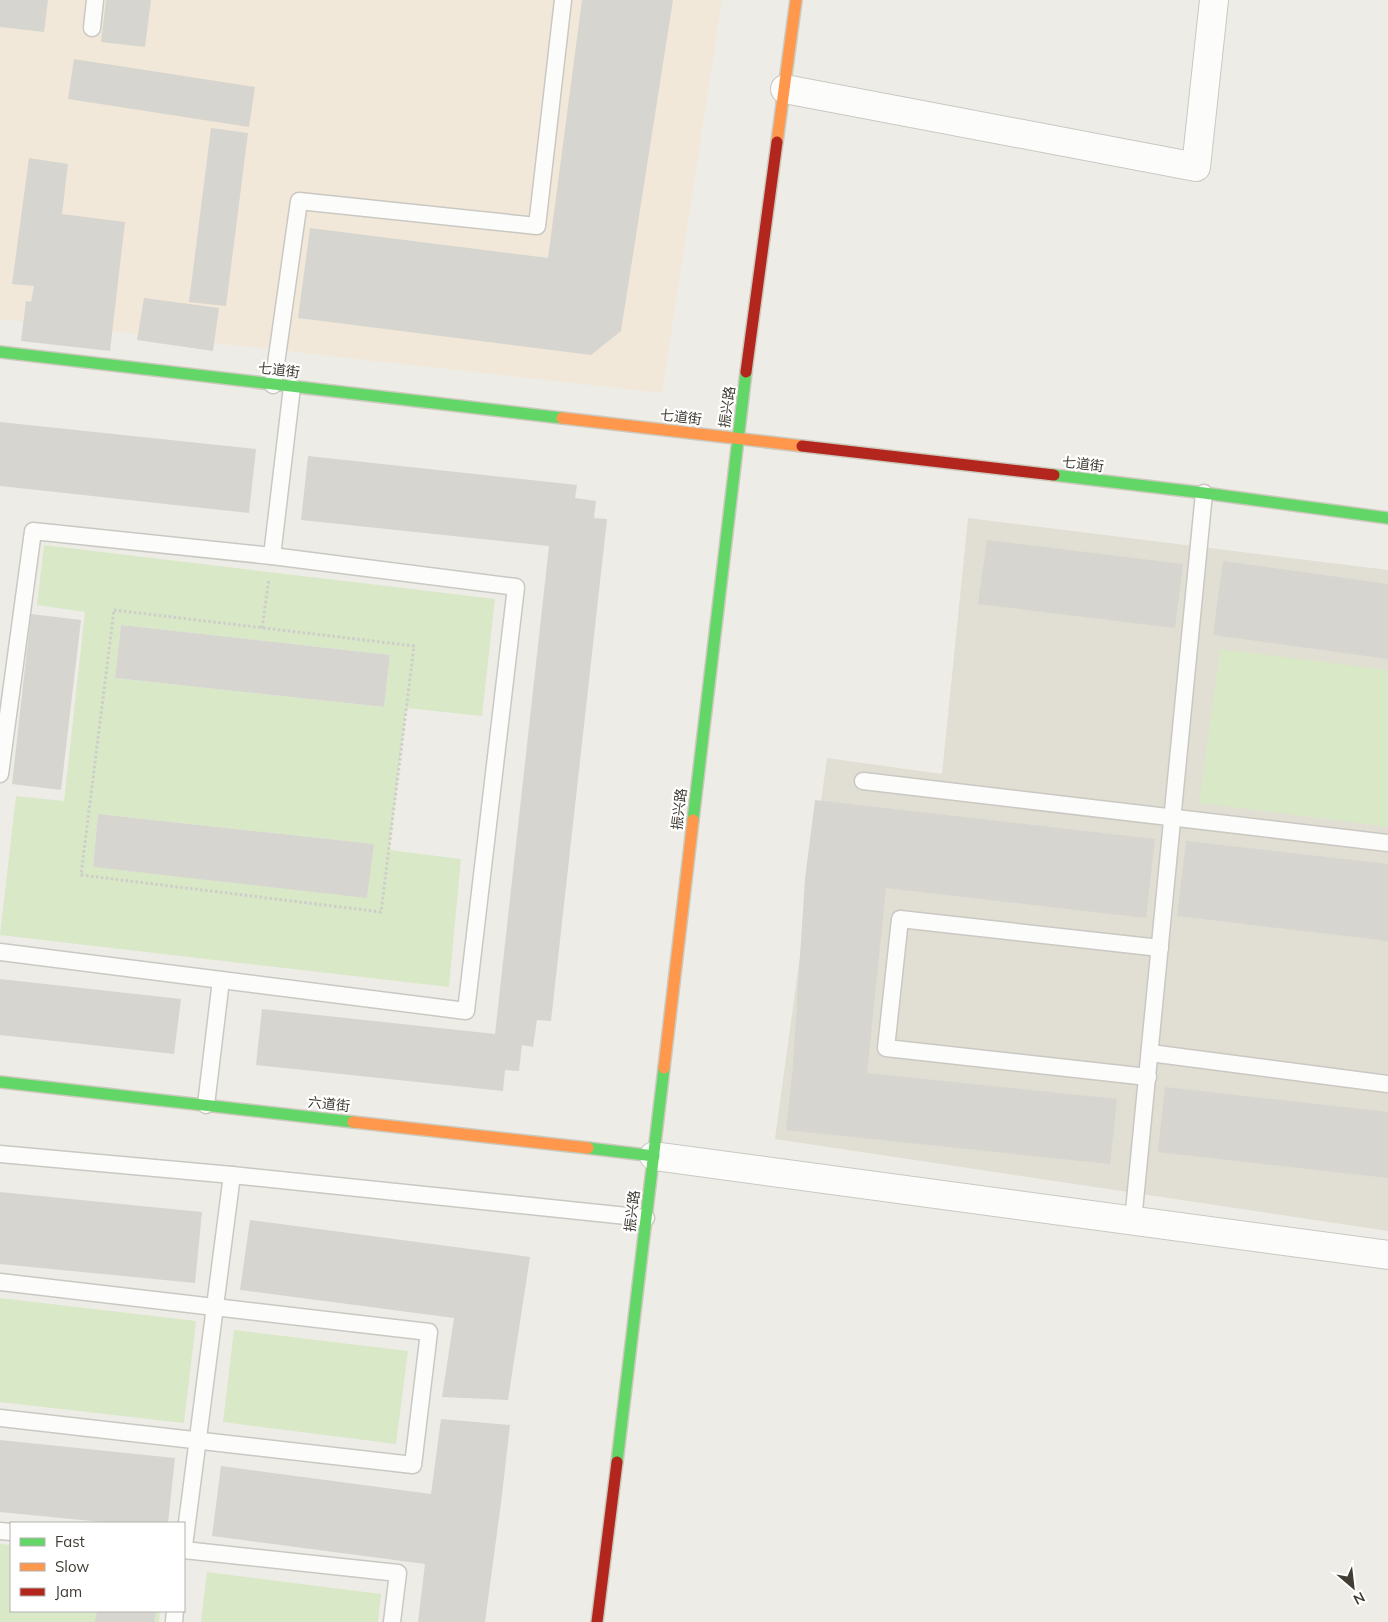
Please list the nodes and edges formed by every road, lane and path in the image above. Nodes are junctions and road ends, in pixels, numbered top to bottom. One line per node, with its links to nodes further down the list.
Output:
1 (95, 0): 5 (lane)
2 (563, 0): 8 (lane)
3 (796, 0): 6 (street, 振兴路)
4 (1214, 0): 6 (street)
5 (92, 28)
6 (785, 89): 10 (street, 振兴路)
7 (0, 352): 8 (street, 七道街)
8 (273, 385): 9 (street, 七道街)
9 (292, 387): 10 (street, 七道街); 13 (lane)
10 (737, 439): 11 (street, 七道街); 28 (street, 振兴路)
11 (1204, 493): 12 (street, 七道街); 17 (lane)
12 (1388, 518)
13 (272, 556): 14 (path); 15 (lane); 21 (lane)
14 (262, 628): 14 (path)
15 (0, 774)
16 (864, 781): 17 (lane)
17 (1172, 818): 18 (lane); 19 (lane)
18 (1388, 843)
19 (1160, 948): 22 (lane); 23 (lane)
20 (0, 952): 21 (lane)
21 (221, 980): 26 (lane)
22 (1150, 1053): 23 (lane); 25 (lane)
23 (1148, 1077): 31 (lane)
24 (0, 1082): 26 (street, 六道街)
25 (1388, 1084)
26 (206, 1105): 28 (street, 六道街)
27 (0, 1154): 29 (lane)
28 (654, 1156): 30 (street, 振兴路); 31 (street)
29 (232, 1175): 30 (lane); 34 (lane)
30 (646, 1218): 40 (street, 振兴路)
31 (1134, 1221): 32 (street)
32 (1388, 1255)
33 (0, 1282): 34 (lane)
34 (215, 1307): 36 (lane); 36 (lane)
35 (0, 1418): 36 (lane)
36 (197, 1440): 37 (lane)
37 (185, 1538)
38 (185, 1550): 39 (lane)
39 (392, 1622)
40 (597, 1622)

